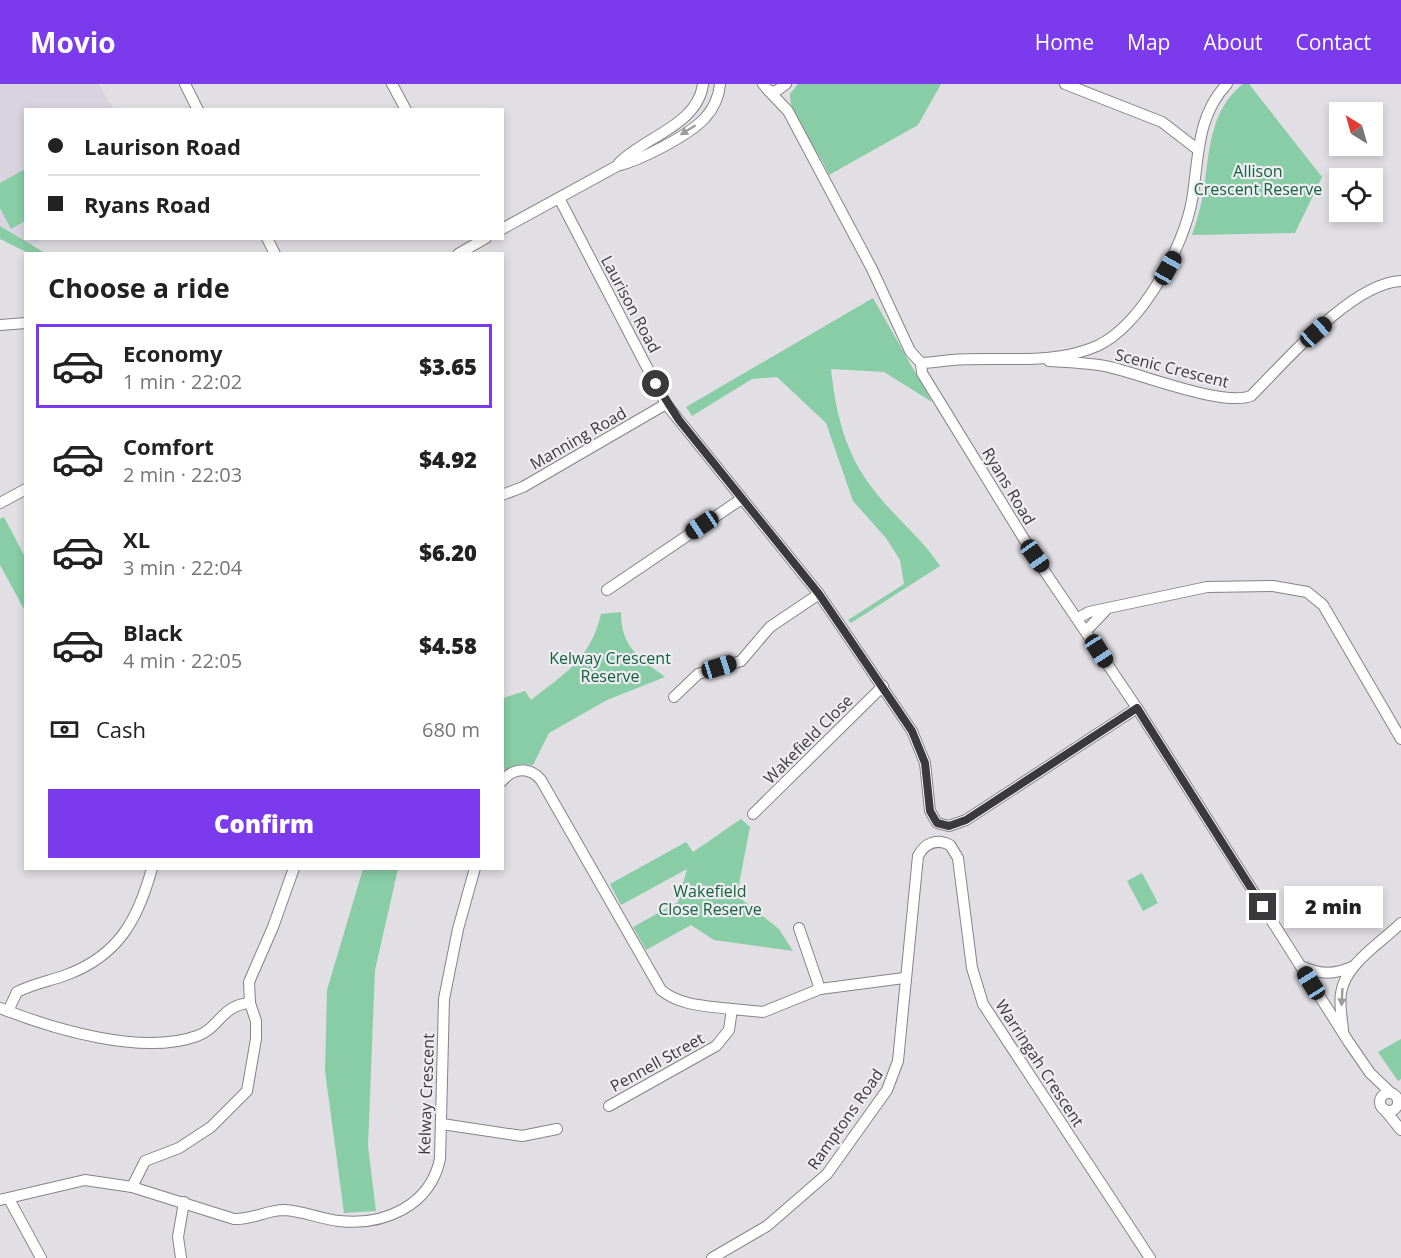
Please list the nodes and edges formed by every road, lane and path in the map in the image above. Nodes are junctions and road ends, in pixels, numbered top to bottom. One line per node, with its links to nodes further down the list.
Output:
1 (185, 84): 9 (street)
2 (392, 84): 10 (street)
3 (703, 84): 13 (street)
4 (720, 84): 13 (street, one-way to 13)
5 (1065, 84): 12 (street)
6 (1227, 84): 12 (street)
7 (787, 85): 8 (street); 11 (street, Ryans Road)
8 (766, 87): 11 (street, Ryans Road)
9 (197, 108)
10 (405, 108)
11 (788, 111): 22 (street, Ryans Road)
12 (1197, 149): 21 (street)
13 (617, 166): 14 (street)
14 (559, 198): 15 (street); 23 (street, Laurison Road)
15 (504, 228)
16 (480, 240): 17 (street)
17 (461, 252)
18 (1401, 281): 21 (street, Scenic Crescent)
19 (24, 322): 20 (street)
20 (0, 325)
21 (1037, 360): 22 (street)
22 (921, 363): 31 (street, Ryans Road)
23 (666, 404): 25 (street, Manning Road); 26 (street, Laurison Road)
24 (24, 490): 27 (street)
25 (504, 494)
26 (740, 500): 28 (street); 29 (street, Laurison Road)
27 (0, 503)
28 (607, 590)
29 (819, 594): 33 (street, Laurison Road); 34 (street)
30 (1105, 611): 31 (street); 32 (street); 36 (street)
31 (1078, 618): 32 (street, Ryans Road)
32 (1086, 631): 35 (street, Ryans Road)
33 (883, 686): 35 (street, Laurison Road); 38 (street, Wakefield Close)
34 (674, 697)
35 (1137, 708): 45 (street, Ryans Road)
36 (1401, 739)
37 (504, 779): 50 (street)
38 (753, 814)
39 (934, 842): 47 (street, Ramptons Road); 68 (street, Warringah Crescent)
40 (151, 870): 51 (street)
41 (293, 870): 49 (street)
42 (474, 870): 59 (street, Kelway Crescent)
43 (1401, 923): 46 (street)
44 (799, 928): 48 (street)
45 (1300, 966): 46 (street); 52 (street, Ryans Road)
46 (1355, 966): 52 (street, one-way to 52)
47 (904, 978): 48 (street); 67 (street, Ramptons Road)
48 (820, 989): 50 (street)
49 (250, 1003): 51 (street); 62 (street)
50 (732, 1009): 57 (street, Pennell Street)
51 (4, 1010)
52 (1343, 1032): 53 (street, Ryans Road)
53 (1370, 1073): 54 (street, Ryans Road); 55 (street, Ryans Road)
54 (1391, 1093): 55 (street); 56 (street)
55 (1382, 1105): 56 (street); 61 (street, Ryans Road)
56 (1399, 1105): 58 (street)
57 (609, 1106)
58 (1401, 1120)
59 (442, 1124): 60 (street); 64 (street, Kelway Crescent)
60 (557, 1130)
61 (1401, 1130)
62 (132, 1186): 63 (street, Kelway Crescent); 64 (street, Kelway Crescent)
63 (5, 1199): 65 (street)
64 (184, 1202): 66 (street)
65 (41, 1258)
66 (181, 1258)
67 (712, 1258)
68 (1150, 1258)

